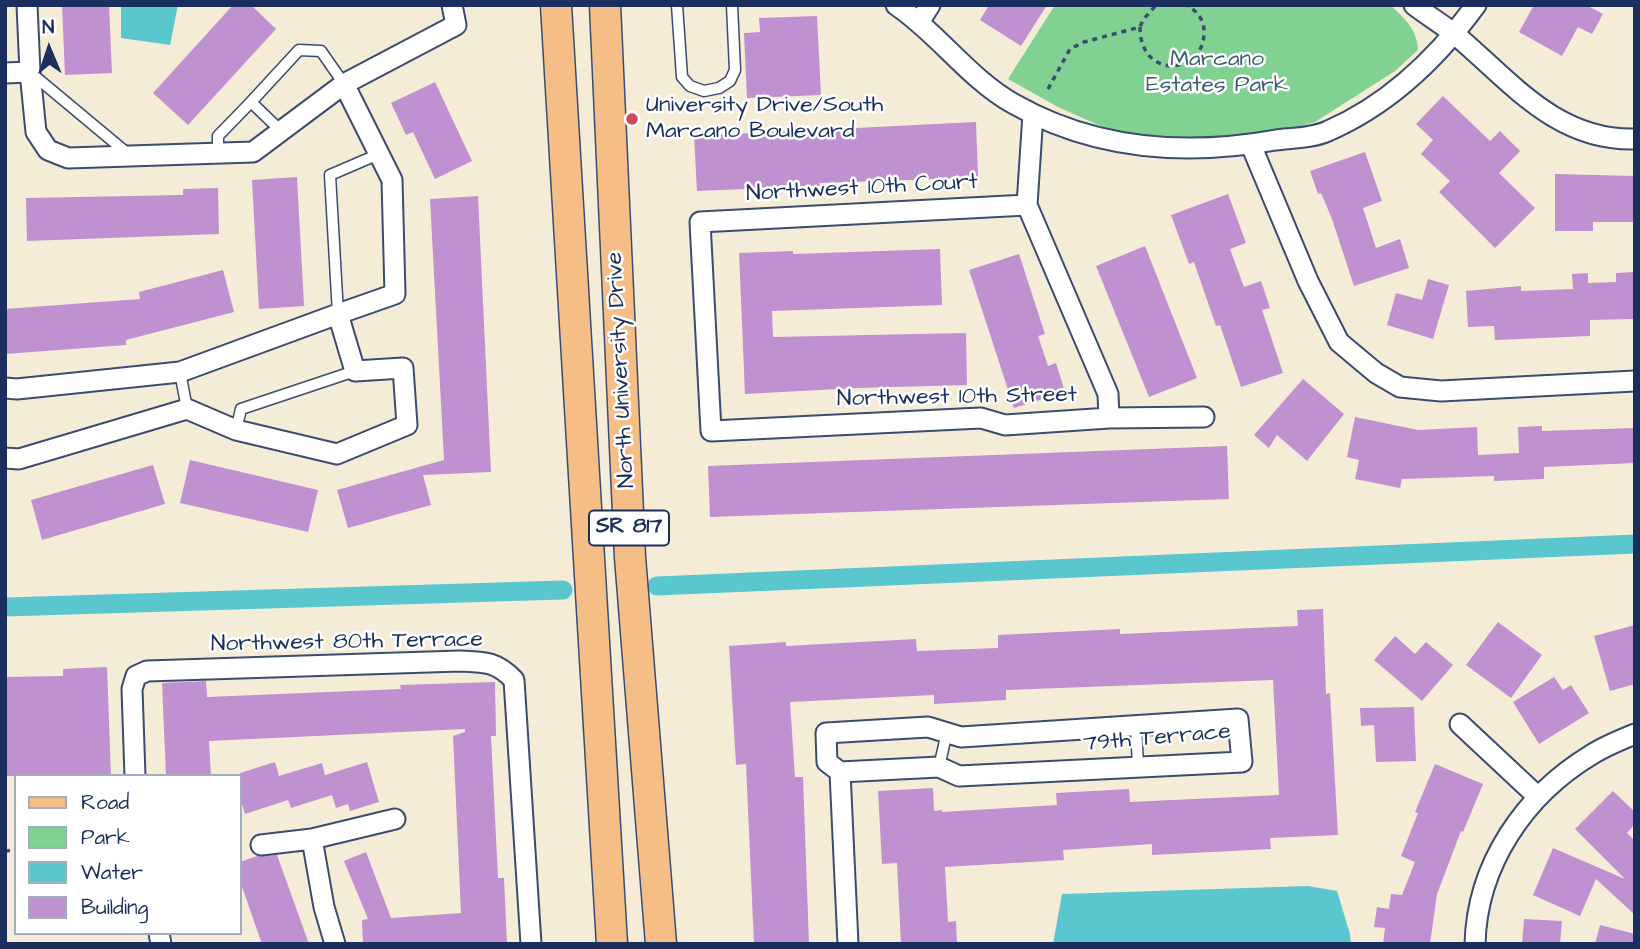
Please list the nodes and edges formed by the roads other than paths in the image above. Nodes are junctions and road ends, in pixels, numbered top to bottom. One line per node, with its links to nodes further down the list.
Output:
1 (27, 5): 13 (street)
2 (452, 5): 15 (street)
3 (556, 5): 51 (main road, North University Drive / SR 817)
4 (586, 5): 25 (main road)
5 (605, 5): 25 (main road, North University Drive / SR 817)
6 (677, 5): 7 (lane)
7 (732, 5)
8 (896, 5): 11 (street)
9 (1414, 5): 12 (street)
10 (1476, 5): 12 (street)
11 (925, 13): 17 (street)
12 (1455, 34): 19 (street); 20 (street)
13 (30, 72): 14 (street); 23 (lane); 23 (street)
14 (5, 73)
15 (344, 84): 16 (lane); 18 (street); 22 (street)
16 (251, 102): 18 (lane); 21 (lane)
17 (1033, 114): 20 (street); 24 (street)
18 (281, 131): 21 (street)
19 (1635, 139)
20 (1251, 145): 29 (street)
21 (218, 153): 23 (street)
22 (379, 154): 26 (lane); 26 (street)
23 (130, 156)
24 (1027, 205): 33 (street); 35 (street, Northwest 10th Court)
25 (615, 235): 52 (main road, North University Drive / SR 817)
26 (338, 314): 27 (street); 28 (street)
27 (355, 371): 34 (lane); 34 (street)
28 (180, 372): 30 (street); 31 (lane)
29 (1635, 381)
30 (5, 388)
31 (187, 409): 34 (street); 36 (street)
32 (1203, 417): 33 (street, Northwest 10th Street)
33 (1109, 418): 35 (street, Northwest 10th Street)
34 (236, 430)
35 (712, 430)
36 (5, 458)
37 (1460, 724): 45 (street)
38 (1136, 725): 39 (street, 79th Terrace); 42 (lane); 42 (street, 79th Terrace)
39 (947, 732): 41 (lane); 43 (street, 79th Terrace)
40 (1635, 734): 45 (street)
41 (939, 767): 42 (street, 79th Terrace); 43 (street, 79th Terrace)
42 (1139, 767)
43 (840, 772): 53 (street)
44 (135, 774): 50 (street, Northwest 80th Terrace)
45 (1537, 796): 54 (street)
46 (395, 819): 47 (street)
47 (312, 839): 48 (street); 49 (street)
48 (261, 845)
49 (335, 944)
50 (531, 944)
51 (612, 944)
52 (661, 944)
53 (848, 944)
54 (1475, 944)

